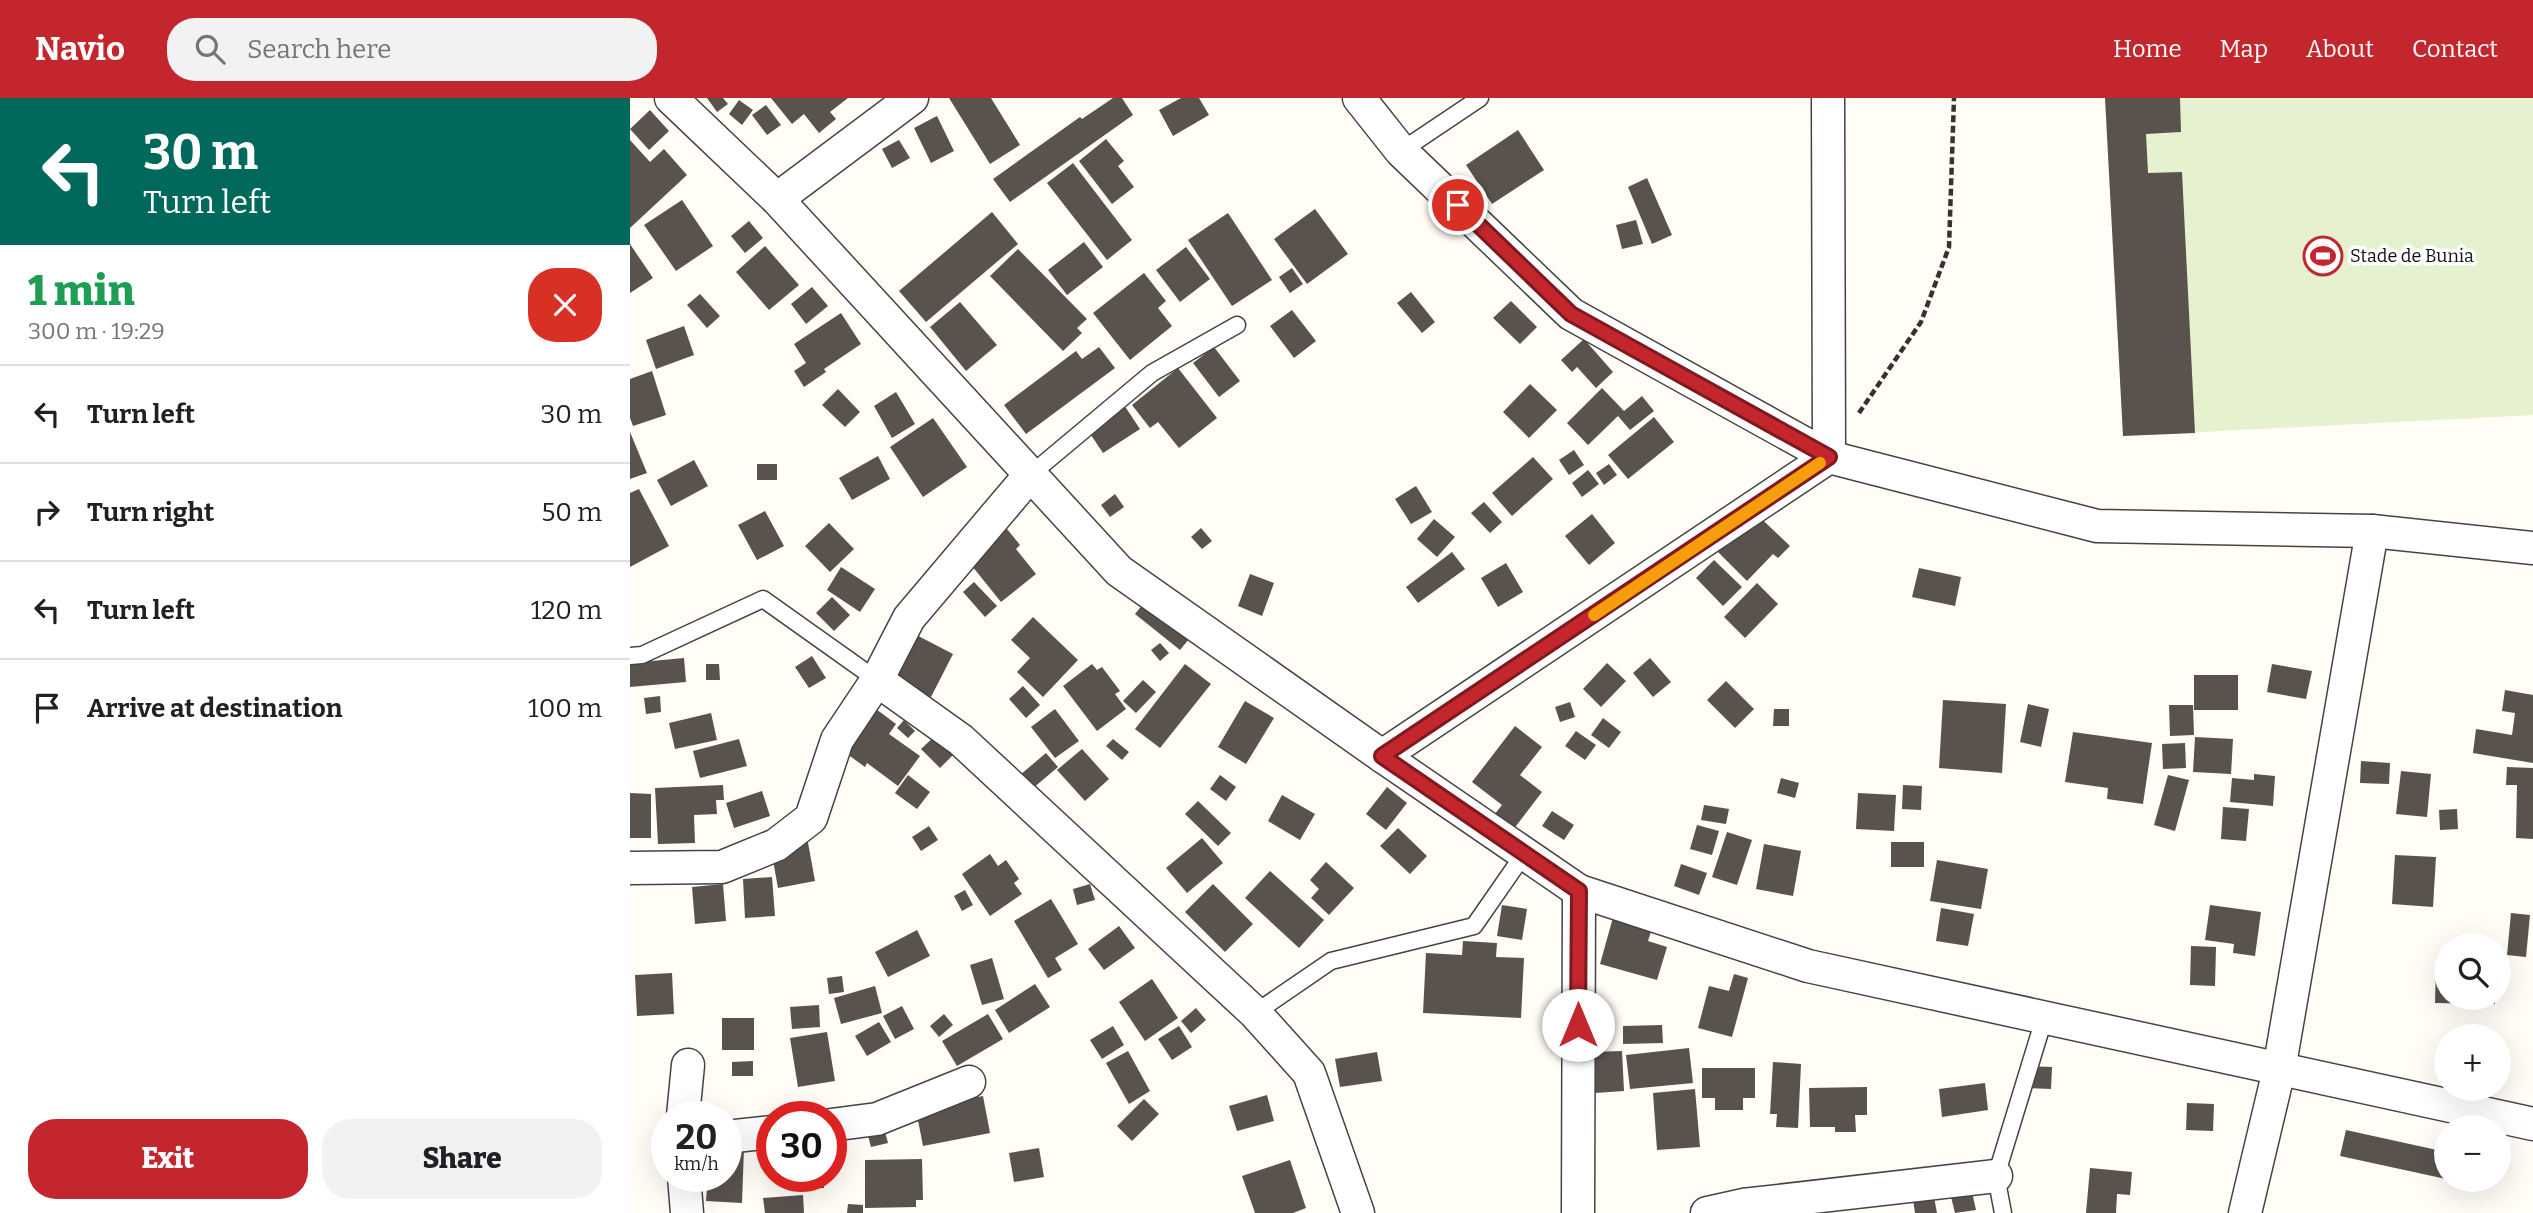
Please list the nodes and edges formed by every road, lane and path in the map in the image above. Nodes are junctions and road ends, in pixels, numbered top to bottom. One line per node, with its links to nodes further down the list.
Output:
1 (671, 98): 8 (street)
2 (912, 98): 8 (street)
3 (1359, 98): 7 (street)
4 (1480, 98): 7 (lane)
5 (1828, 98): 10 (street)
6 (1954, 98): 10 (path)
7 (1401, 151): 10 (street)
8 (777, 199): 11 (street)
9 (1237, 325): 11 (lane)
10 (1829, 457): 12 (street); 16 (street)
11 (1030, 475): 15 (street); 16 (street)
12 (2372, 531): 13 (street); 23 (street)
13 (2533, 548)
14 (630, 656): 15 (lane)
15 (877, 680): 18 (street); 20 (street)
16 (1382, 756): 17 (street)
17 (1524, 855): 19 (street); 20 (lane)
18 (630, 868)
19 (1579, 891): 21 (street); 33 (street)
20 (1255, 1013): 32 (street)
21 (2044, 1019): 23 (street); 28 (lane)
22 (688, 1065): 25 (street)
23 (2279, 1070): 27 (street); 36 (street)
24 (969, 1082): 26 (street)
25 (684, 1101)
26 (847, 1123)
27 (2533, 1124)
28 (1996, 1176): 30 (street); 35 (lane)
29 (685, 1192): 31 (street)
30 (1782, 1207): 34 (street)
31 (687, 1213)
32 (1358, 1213)
33 (1577, 1213)
34 (1707, 1213)
35 (2003, 1213)
36 (2245, 1213)

